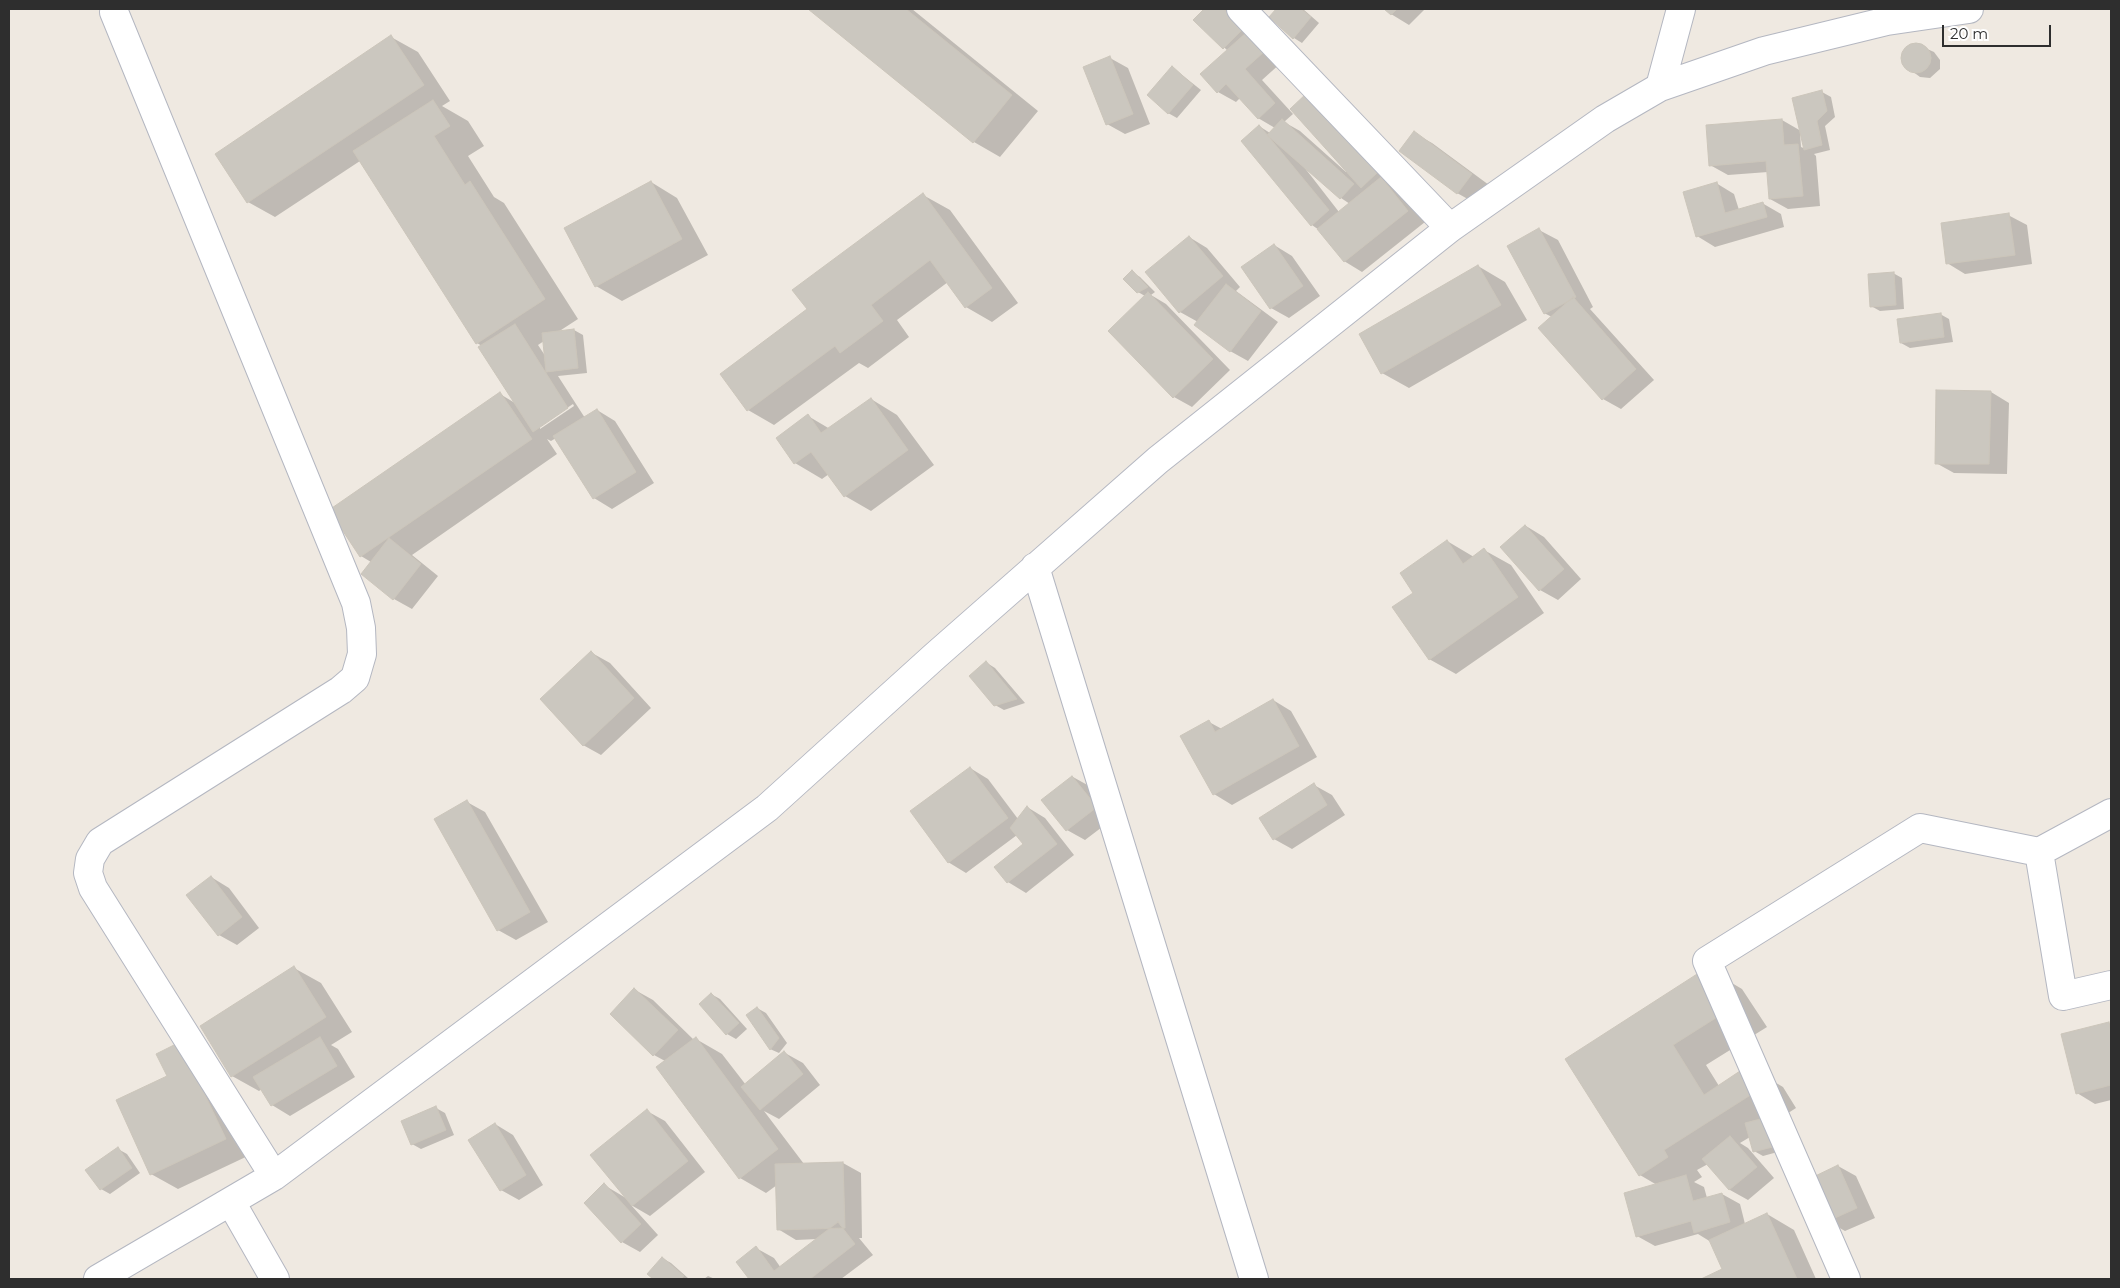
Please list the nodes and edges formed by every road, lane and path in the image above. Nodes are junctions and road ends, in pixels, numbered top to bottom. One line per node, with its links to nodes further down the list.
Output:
1 (1241, 9): 6 (street)
2 (1681, 9): 5 (street)
3 (1969, 9): 5 (street)
4 (114, 12): 11 (street)
5 (1660, 87): 6 (street)
6 (1450, 228): 7 (street)
7 (1035, 567): 11 (street); 15 (street)
8 (2111, 813): 9 (street)
9 (2039, 852): 10 (street); 16 (street)
10 (2111, 985)
11 (274, 1176): 12 (street)
12 (231, 1202): 13 (street); 14 (street)
13 (98, 1279)
14 (275, 1279)
15 (1254, 1279)
16 (1846, 1279)

